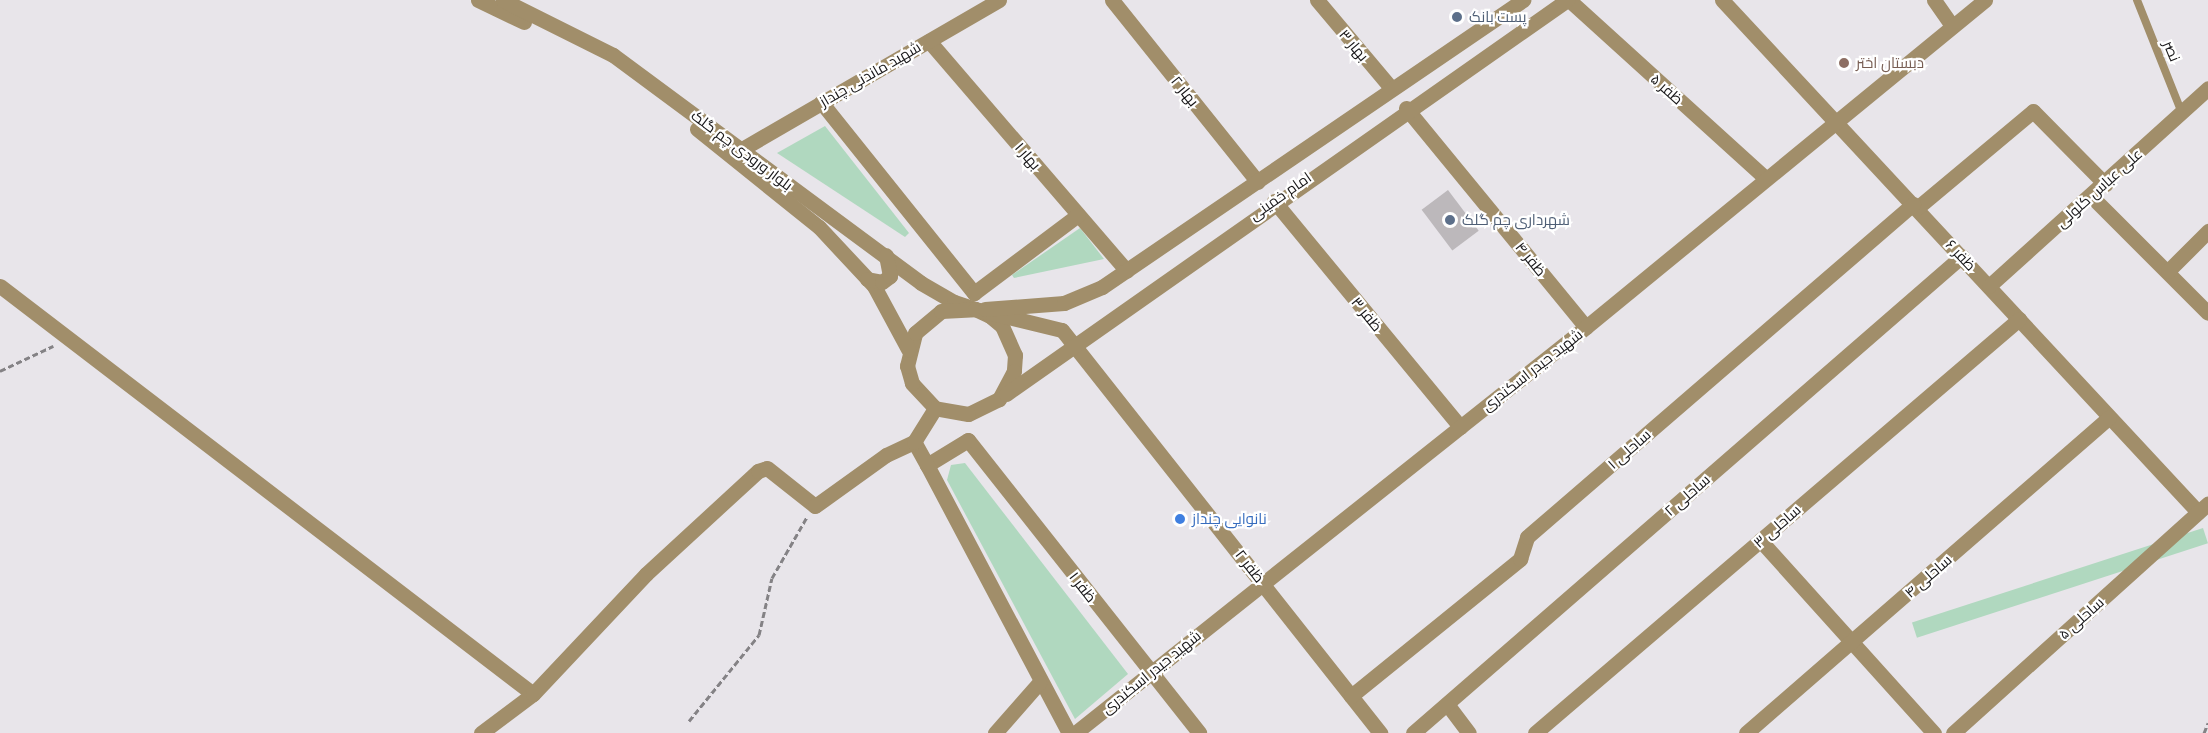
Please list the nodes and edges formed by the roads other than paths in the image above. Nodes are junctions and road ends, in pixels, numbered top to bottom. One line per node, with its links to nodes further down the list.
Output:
1 (478, 0): 33 (street, بلوار ورودی چم گلک)
2 (503, 0): 20 (street, بلوار ورودی چم گلک)
3 (999, 0): 13 (street, شهید ماندنی چنداز)
4 (1112, 0): 22 (street, بهار ۲)
5 (1317, 0): 15 (street, بهار ۳)
6 (1524, 0): 15 (street, امام خمینی)
7 (1568, 0): 17 (street, امام خمینی); 21 (street, ظفر ۵)
8 (1722, 0): 19 (street, ظفر ۶)
9 (1934, 0): 12 (street)
10 (1984, 0): 12 (street, شهید حیدر اسکندری)
11 (2137, 0): 18 (lane, نصر)
12 (1952, 26): 19 (street, شهید حیدر اسکندری)
13 (929, 41): 16 (street, شهید ماندنی چنداز); 27 (street, بهار ۱)
14 (2208, 88): 18 (street, علی عباس کلولی)
15 (1392, 89): 17 (street, بهار ۳); 22 (street, امام خمینی)
16 (822, 102): 20 (street, شهید ماندنی چنداز); 27 (street)
17 (1406, 108): 25 (street, امام خمینی); 39 (street, ظفر ۴)
18 (2182, 112): 23 (street, علی عباس کلولی)
19 (1834, 120): 21 (street, شهید حیدر اسکندری); 26 (street, ظفر ۶)
20 (742, 149): 29 (street, بلوار ورودی چم گلک)
21 (1765, 178): 39 (street, شهید حیدر اسکندری)
22 (1258, 182): 32 (street, امام خمینی)
23 (2104, 184): 24 (street, علی عباس کلولی); 26 (street, ساحلی ۱)
24 (2091, 196): 31 (street); 35 (street, علی عباس کلولی)
25 (1274, 201): 40 (street, امام خمینی); 46 (street, ظفر ۳)
26 (1915, 206): 30 (street, ظفر ۶); 57 (street, ساحلی ۱)
27 (1078, 215): 32 (street, بهار ۱)
28 (2208, 231): 31 (street)
29 (886, 255): 33 (street); 36 (street, بلوار ورودی چم گلک)
30 (1962, 256): 35 (street, ظفر ۶); 58 (street, ساحلی ۲)
31 (2168, 271): 37 (street)
32 (1127, 272): 36 (street, امام خمینی)
33 (867, 279): 41 (street, بلوار ورودی چم گلک)
34 (0, 286): 56 (street)
35 (1989, 286): 38 (street, ظفر ۶)
36 (975, 309): 40 (street, ظفر ۲); 41 (street); 42 (street)
37 (2208, 313)
38 (2019, 319): 45 (street, ظفر ۶); 51 (street, ساحلی ۳)
39 (1586, 327): 46 (street, شهید حیدر اسکندری)
40 (1073, 344): 42 (street, امام خمینی); 52 (street, ظفر ۲)
41 (908, 349): 43 (street)
42 (999, 399): 44 (street)
43 (935, 408): 44 (street); 48 (street)
44 (968, 414): 47 (street)
45 (2109, 417): 50 (street, ظفر ۶); 53 (street, ساحلی ۴)
46 (1460, 427): 52 (street, شهید حیدر اسکندری)
47 (968, 440): 49 (street); 54 (street, ظفر ۱)
48 (915, 442): 49 (street); 56 (street)
49 (927, 465): 55 (street)
50 (2203, 508): 70 (street, ساحلی ۵)
51 (1760, 540): 53 (street); 67 (street, ساحلی ۳)
52 (1263, 583): 54 (street, شهید حیدر اسکندری); 57 (street, ظفر ۲)
53 (1852, 642): 68 (street, ساحلی ۴); 69 (street)
54 (1150, 672): 62 (street, شهید حیدر اسکندری); 63 (street, ظفر ۱)
55 (1039, 683): 60 (street); 61 (street)
56 (532, 694): 59 (street)
57 (1351, 696): 64 (street, ظفر ۲)
58 (1447, 704): 65 (street, ساحلی ۲); 66 (street)
59 (481, 733)
60 (996, 733)
61 (1069, 733)
62 (1075, 733)
63 (1199, 733)
64 (1380, 733)
65 (1413, 733)
66 (1469, 733)
67 (1535, 733)
68 (1746, 733)
69 (1934, 733)
70 (1953, 733)

